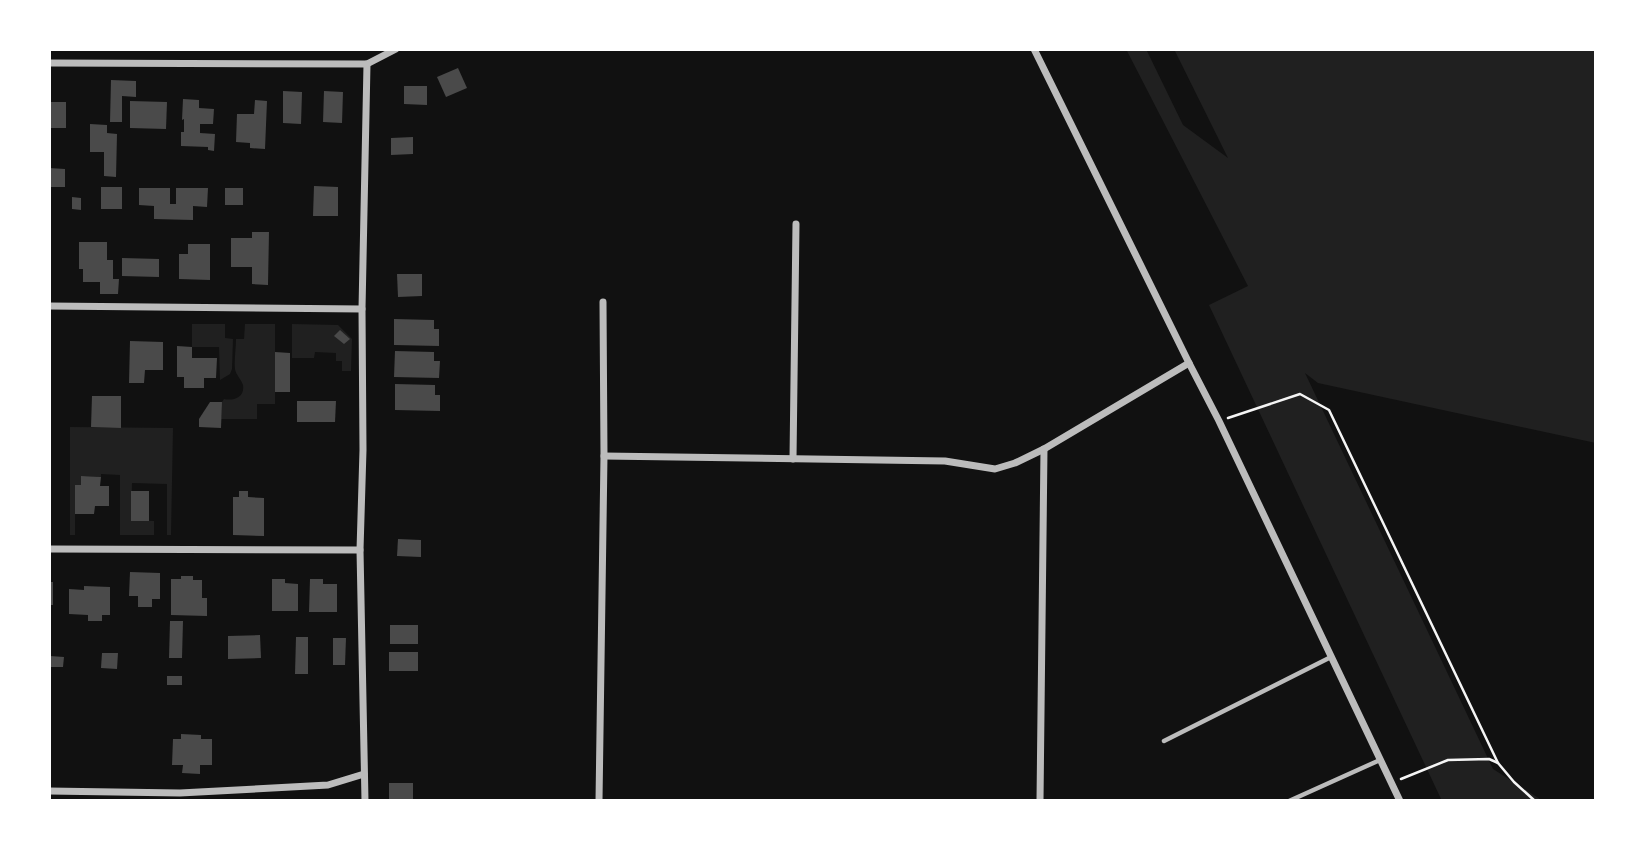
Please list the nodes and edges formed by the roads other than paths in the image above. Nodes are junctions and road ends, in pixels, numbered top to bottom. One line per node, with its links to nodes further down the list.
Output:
1 (396, 49): 4 (street)
2 (1034, 49): 9 (street)
3 (49, 62): 4 (street)
4 (367, 64): 8 (street)
5 (796, 224): 12 (street)
6 (603, 302): 11 (street)
7 (49, 306): 8 (street)
8 (362, 309): 14 (street)
9 (1189, 363): 10 (street); 15 (street)
10 (1044, 449): 12 (street); 22 (street)
11 (604, 456): 12 (street); 21 (street)
12 (793, 459)
13 (49, 549): 14 (street)
14 (360, 550): 18 (street)
15 (1331, 656): 16 (lane); 17 (street)
16 (1164, 741)
17 (1380, 760): 23 (lane); 24 (street)
18 (364, 774): 19 (street); 20 (street)
19 (49, 791)
20 (365, 801)
21 (598, 801)
22 (1040, 801)
23 (1289, 801)
24 (1400, 801)

